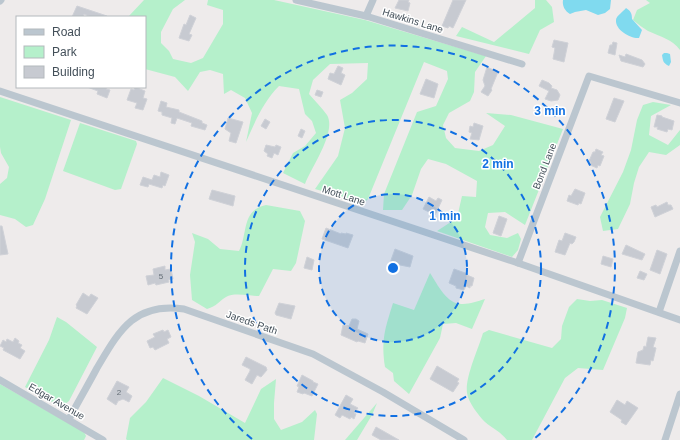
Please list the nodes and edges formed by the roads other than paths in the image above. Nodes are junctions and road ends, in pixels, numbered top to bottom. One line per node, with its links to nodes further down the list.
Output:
1 (296, 0): 3 (street, Hawkins Lane)
2 (373, 0): 3 (street)
3 (366, 16): 4 (street, Hawkins Lane)
4 (522, 64)
5 (0, 91): 8 (street, Mott Lane)
6 (680, 102): 8 (street, Bond Lane)
7 (680, 251): 9 (street)
8 (518, 264): 9 (street, Mott Lane)
9 (659, 312): 10 (street, Mott Lane)
10 (680, 320)
11 (0, 380): 13 (street, Edgar Avenue)
12 (680, 394): 17 (street)
13 (69, 419): 14 (street, Edgar Avenue); 16 (street, Jareds Path)
14 (90, 437): 15 (street, Edgar Avenue)
15 (103, 440)
16 (464, 440)
17 (665, 440)

